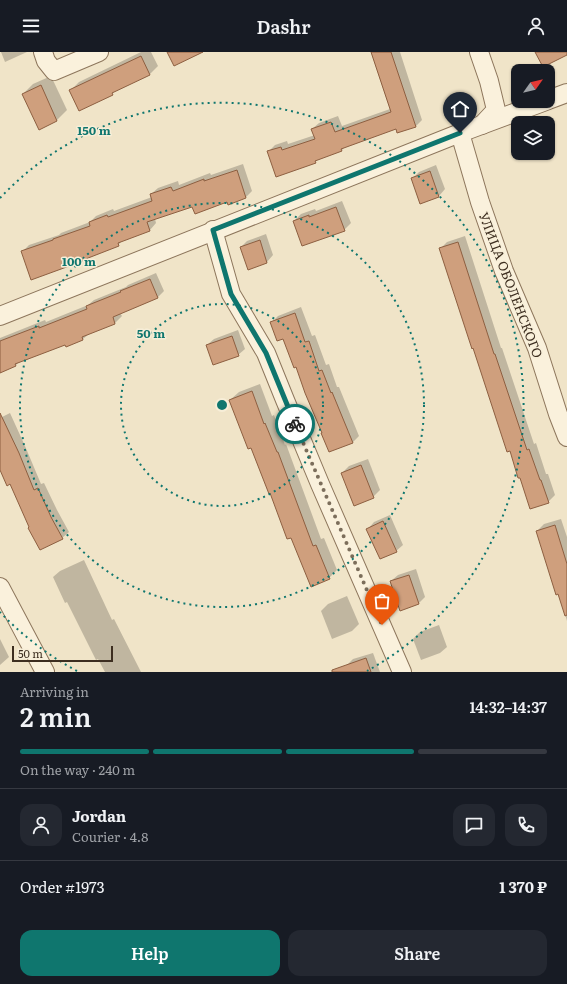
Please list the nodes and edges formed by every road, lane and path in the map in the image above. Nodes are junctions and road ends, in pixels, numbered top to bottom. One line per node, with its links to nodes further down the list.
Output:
1 (43, 52): 2 (street)
2 (99, 52)
3 (479, 52): 7 (street)
4 (567, 94): 5 (street)
5 (555, 98)
6 (528, 108): 7 (street)
7 (482, 125): 8 (street)
8 (460, 133): 9 (street); 11 (street, УЛИЦА ОБОЛЕНСКОГО)
9 (213, 230): 10 (street); 14 (street)
10 (0, 316)
11 (567, 437)
12 (0, 587): 13 (street)
13 (45, 672)
14 (402, 672)

